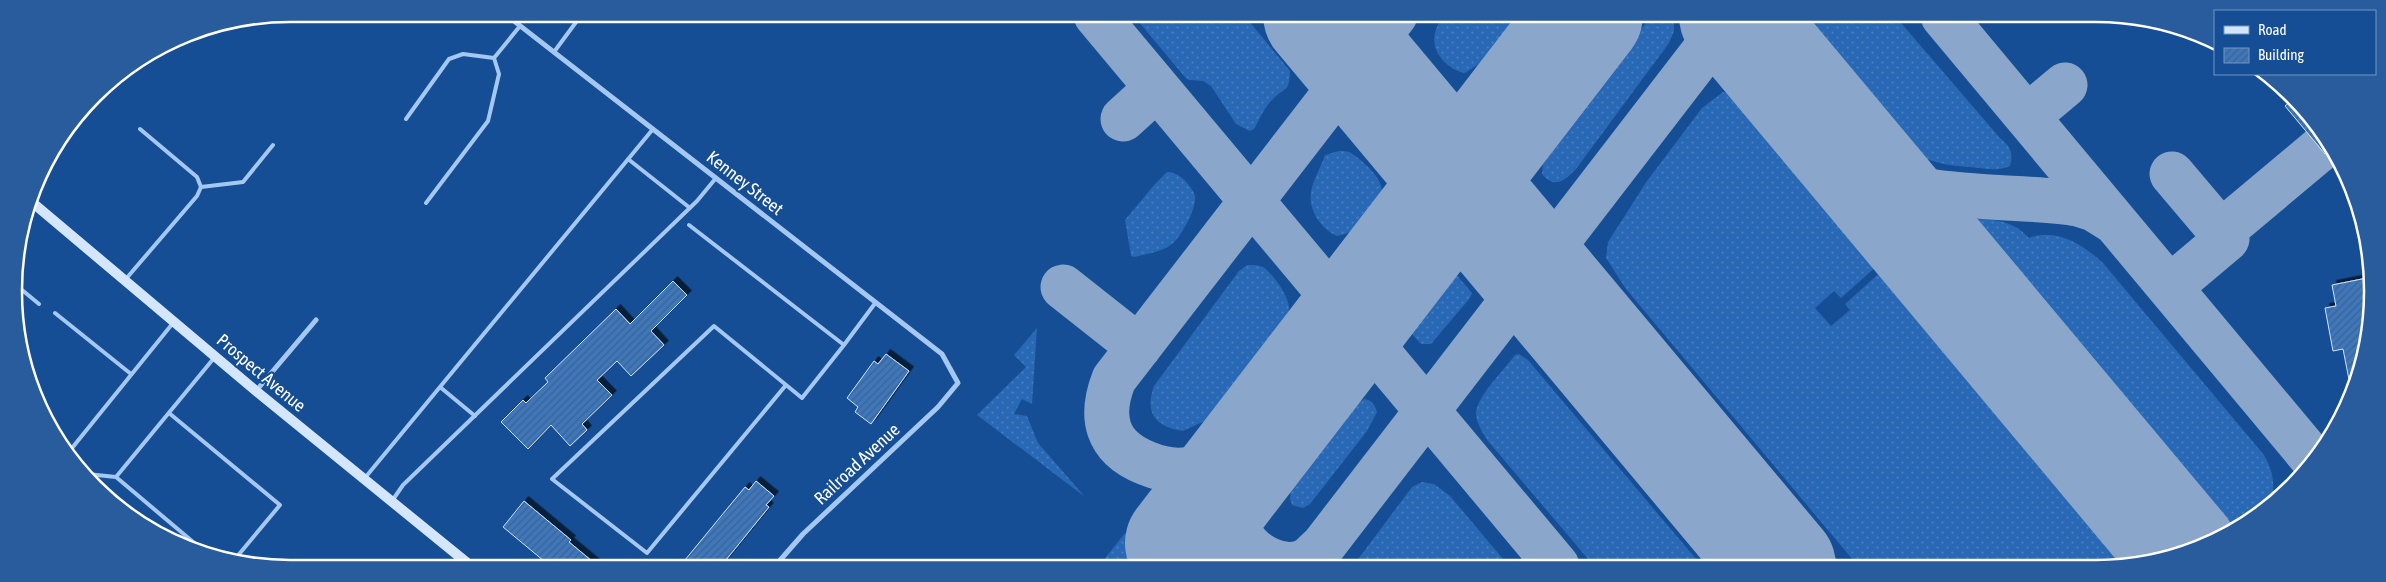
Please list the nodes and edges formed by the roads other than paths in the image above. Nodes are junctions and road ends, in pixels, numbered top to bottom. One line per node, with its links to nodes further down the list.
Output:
1 (515, 22): 3 (street, Kenney Street)
2 (576, 22): 4 (lane)
3 (520, 26): 4 (street, Kenney Street); 5 (lane)
4 (554, 52): 8 (street, Kenney Street)
5 (494, 58): 6 (lane); 13 (lane)
6 (406, 119)
7 (140, 129): 12 (lane)
8 (653, 129): 10 (lane); 11 (street, Kenney Street)
9 (273, 145): 12 (lane)
10 (628, 159): 15 (lane); 29 (lane)
11 (716, 178): 15 (lane); 19 (street, Kenney Street)
12 (201, 187): 17 (lane)
13 (426, 203)
14 (37, 206): 17 (main road, Prospect Avenue)
15 (690, 208): 32 (lane)
16 (690, 225): 24 (lane)
17 (125, 280): 23 (main road, Prospect Avenue)
18 (22, 290): 20 (lane)
19 (876, 302): 24 (lane); 27 (street, Kenney Street)
20 (39, 304)
21 (55, 313): 26 (lane)
22 (316, 320): 30 (street)
23 (175, 322): 25 (main road, Prospect Avenue); 26 (lane)
24 (844, 345): 28 (lane)
25 (215, 356): 30 (main road, Prospect Avenue); 31 (lane)
26 (131, 374): 33 (lane)
27 (958, 383): 41 (street, Railroad Avenue)
28 (786, 385): 28 (lane)
29 (440, 387): 32 (lane); 36 (lane)
30 (256, 390): 36 (main road, Prospect Avenue)
31 (169, 412): 35 (lane); 39 (lane)
32 (475, 416): 37 (lane)
33 (73, 446)
34 (95, 475): 35 (lane)
35 (116, 477): 38 (lane)
36 (364, 479): 37 (main road, Prospect Avenue)
37 (391, 501): 40 (main road, Prospect Avenue)
38 (189, 539)
39 (239, 554)
40 (464, 560)
41 (780, 560)

